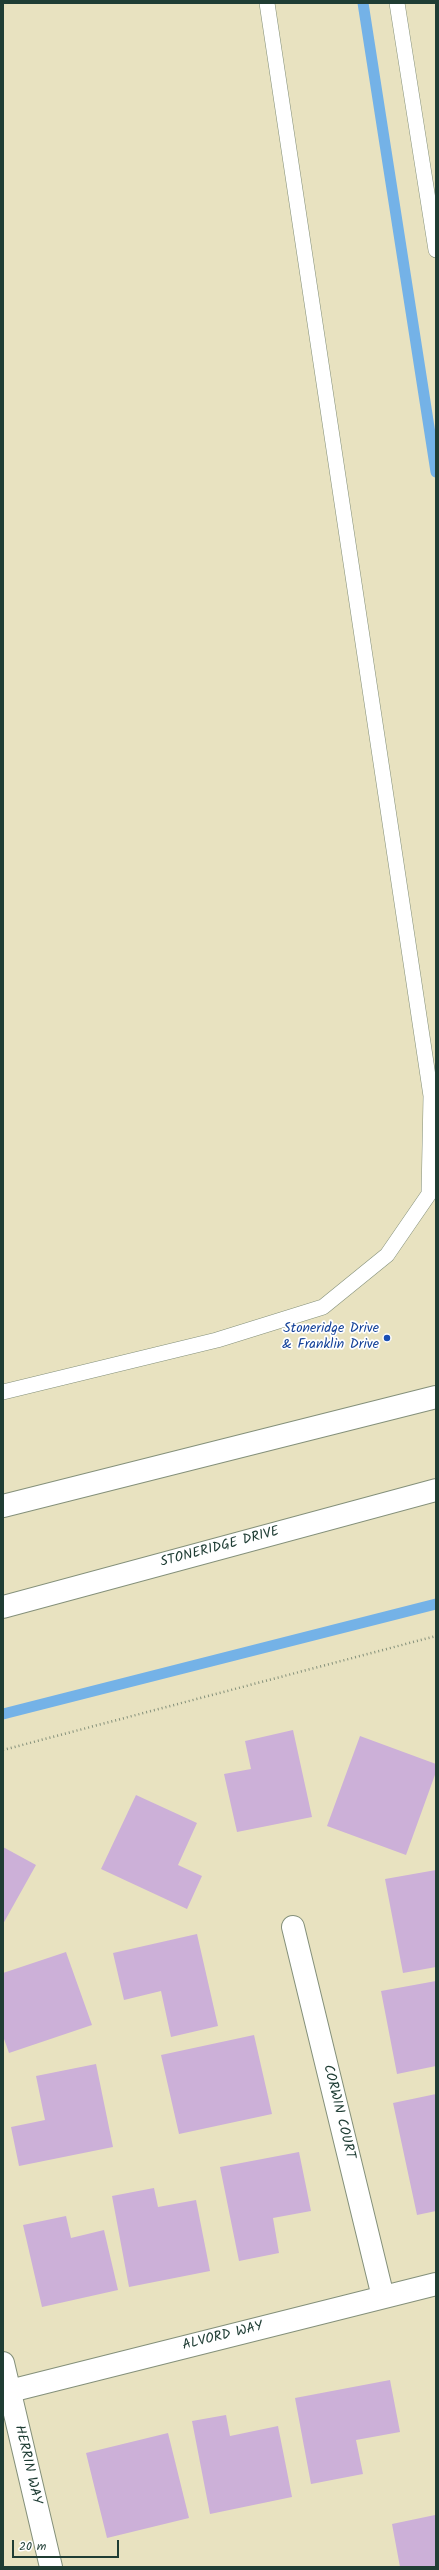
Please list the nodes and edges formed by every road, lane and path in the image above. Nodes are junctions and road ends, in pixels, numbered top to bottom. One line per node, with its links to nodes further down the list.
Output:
1 (266, 3): 4 (lane)
2 (397, 3): 3 (lane)
3 (436, 250)
4 (3, 1392)
5 (436, 1397): 7 (street)
6 (436, 1490): 8 (street, STONERIDGE DRIVE)
7 (3, 1506)
8 (3, 1607)
9 (436, 1636): 10 (path)
10 (3, 1750)
11 (293, 1926): 13 (street, CORWIN COURT)
12 (436, 2284): 13 (street, ALVORD WAY)
13 (384, 2297): 15 (street, ALVORD WAY)
14 (3, 2363): 15 (street, HERRIN WAY)
15 (10, 2391): 16 (street, HERRIN WAY)
16 (51, 2567)

